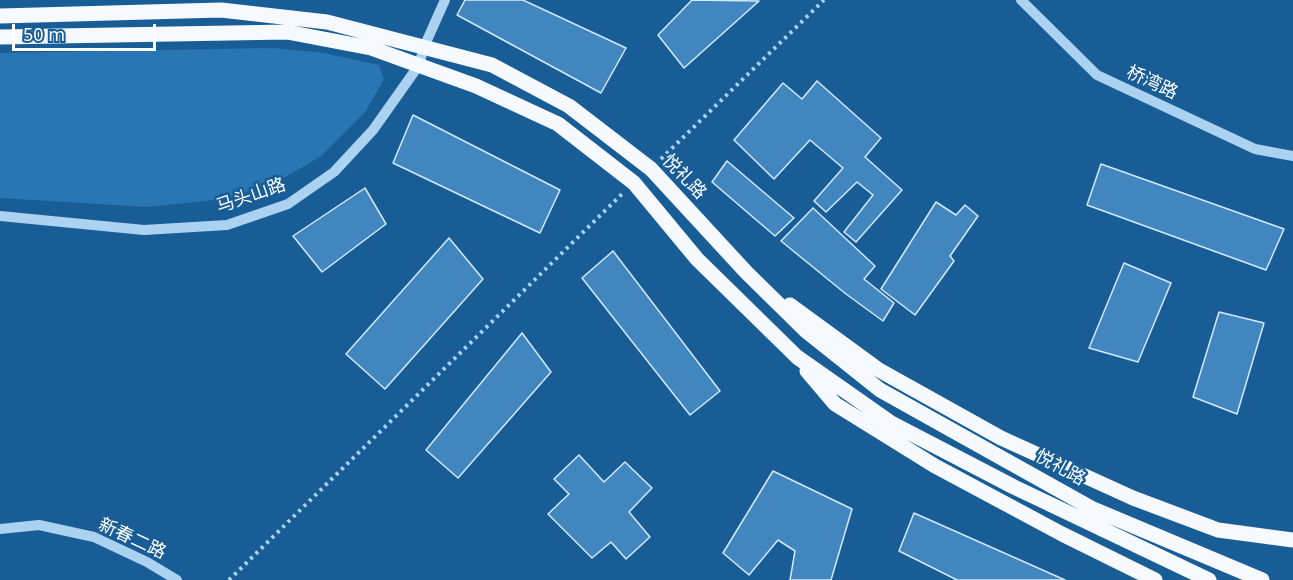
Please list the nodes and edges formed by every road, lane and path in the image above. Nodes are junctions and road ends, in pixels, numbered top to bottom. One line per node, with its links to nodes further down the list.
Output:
1 (445, 0): 6 (street, 马头山路)
2 (824, 0): 9 (path)
3 (1021, 0): 8 (street, 桥湾路)
4 (0, 16): 6 (main road, 悦礼路)
5 (0, 37): 7 (main road, 悦礼路)
6 (424, 47): 7 (street, 马头山路); 9 (main road, 悦礼路)
7 (418, 65): 10 (main road, 悦礼路); 11 (street, 马头山路)
8 (1293, 156)
9 (651, 169): 12 (main road, 悦礼路)
10 (634, 183): 13 (main road, 悦礼路); 17 (path)
11 (0, 216)
12 (746, 272): 15 (main road); 20 (main road, 悦礼路)
13 (783, 344): 18 (main road); 19 (main road, 悦礼路)
14 (0, 529): 16 (street, 新春二路)
15 (1293, 540)
16 (177, 580)
17 (229, 580)
18 (1155, 580)
19 (1209, 580)
20 (1262, 580)

